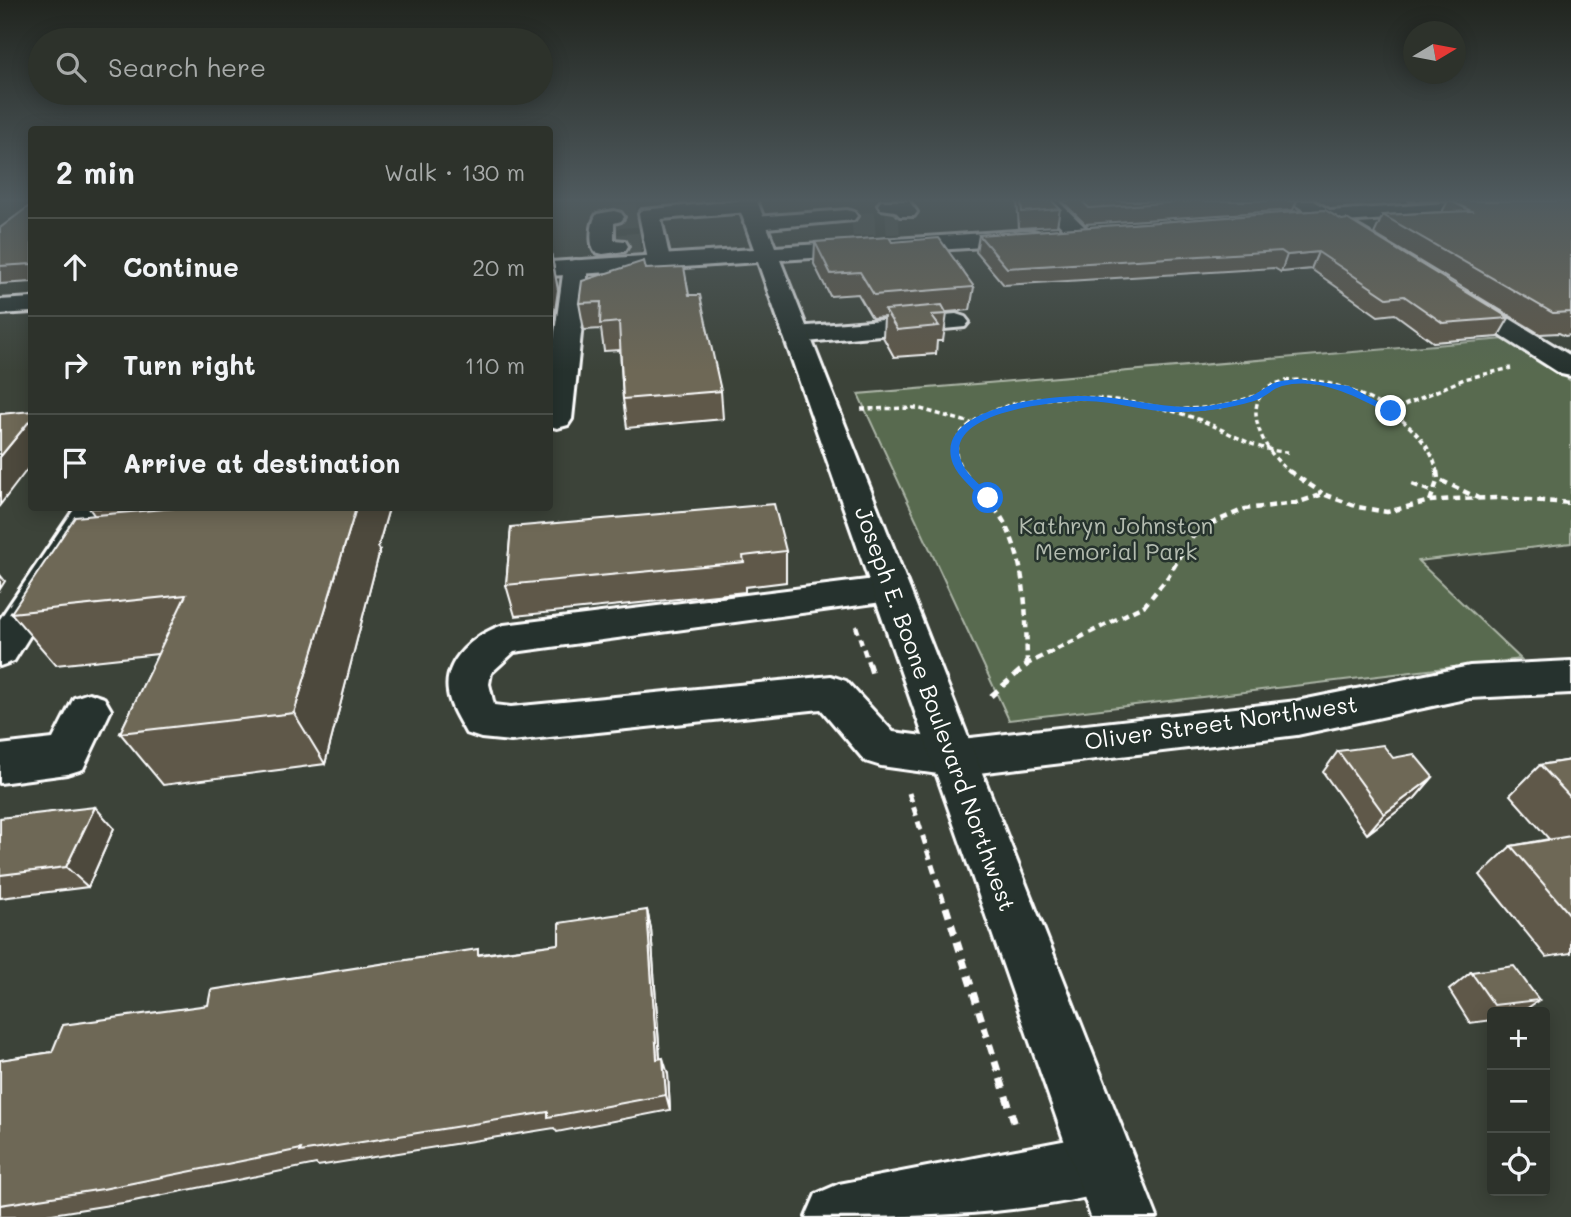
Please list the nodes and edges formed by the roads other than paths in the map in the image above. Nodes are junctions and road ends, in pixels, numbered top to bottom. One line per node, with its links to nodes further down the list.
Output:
1 (595, 258): 3 (main road)
2 (768, 258): 9 (main road, Joseph E. Boone Boulevard Northwest)
3 (576, 267): 4 (main road); 10 (main road)
4 (553, 268)
5 (1444, 289): 11 (main road)
6 (838, 303): 8 (main road)
7 (956, 322): 8 (main road)
8 (852, 331): 9 (main road)
9 (796, 335): 16 (main road, Joseph E. Boone Boulevard Northwest)
10 (558, 345): 12 (main road)
11 (1570, 367)
12 (557, 419)
13 (90, 511): 15 (main road)
14 (99, 556): 15 (main road)
15 (58, 560): 17 (main road)
16 (891, 590): 20 (main road, Joseph E. Boone Boulevard Northwest); 20 (main road, Oliver Street Northwest)
17 (0, 651)
18 (1571, 677): 20 (main road, Oliver Street Northwest)
19 (89, 710): 21 (main road)
20 (953, 758): 22 (main road, Joseph E. Boone Boulevard Northwest)
21 (0, 764)
22 (1114, 1191): 23 (main road)
23 (839, 1217)

